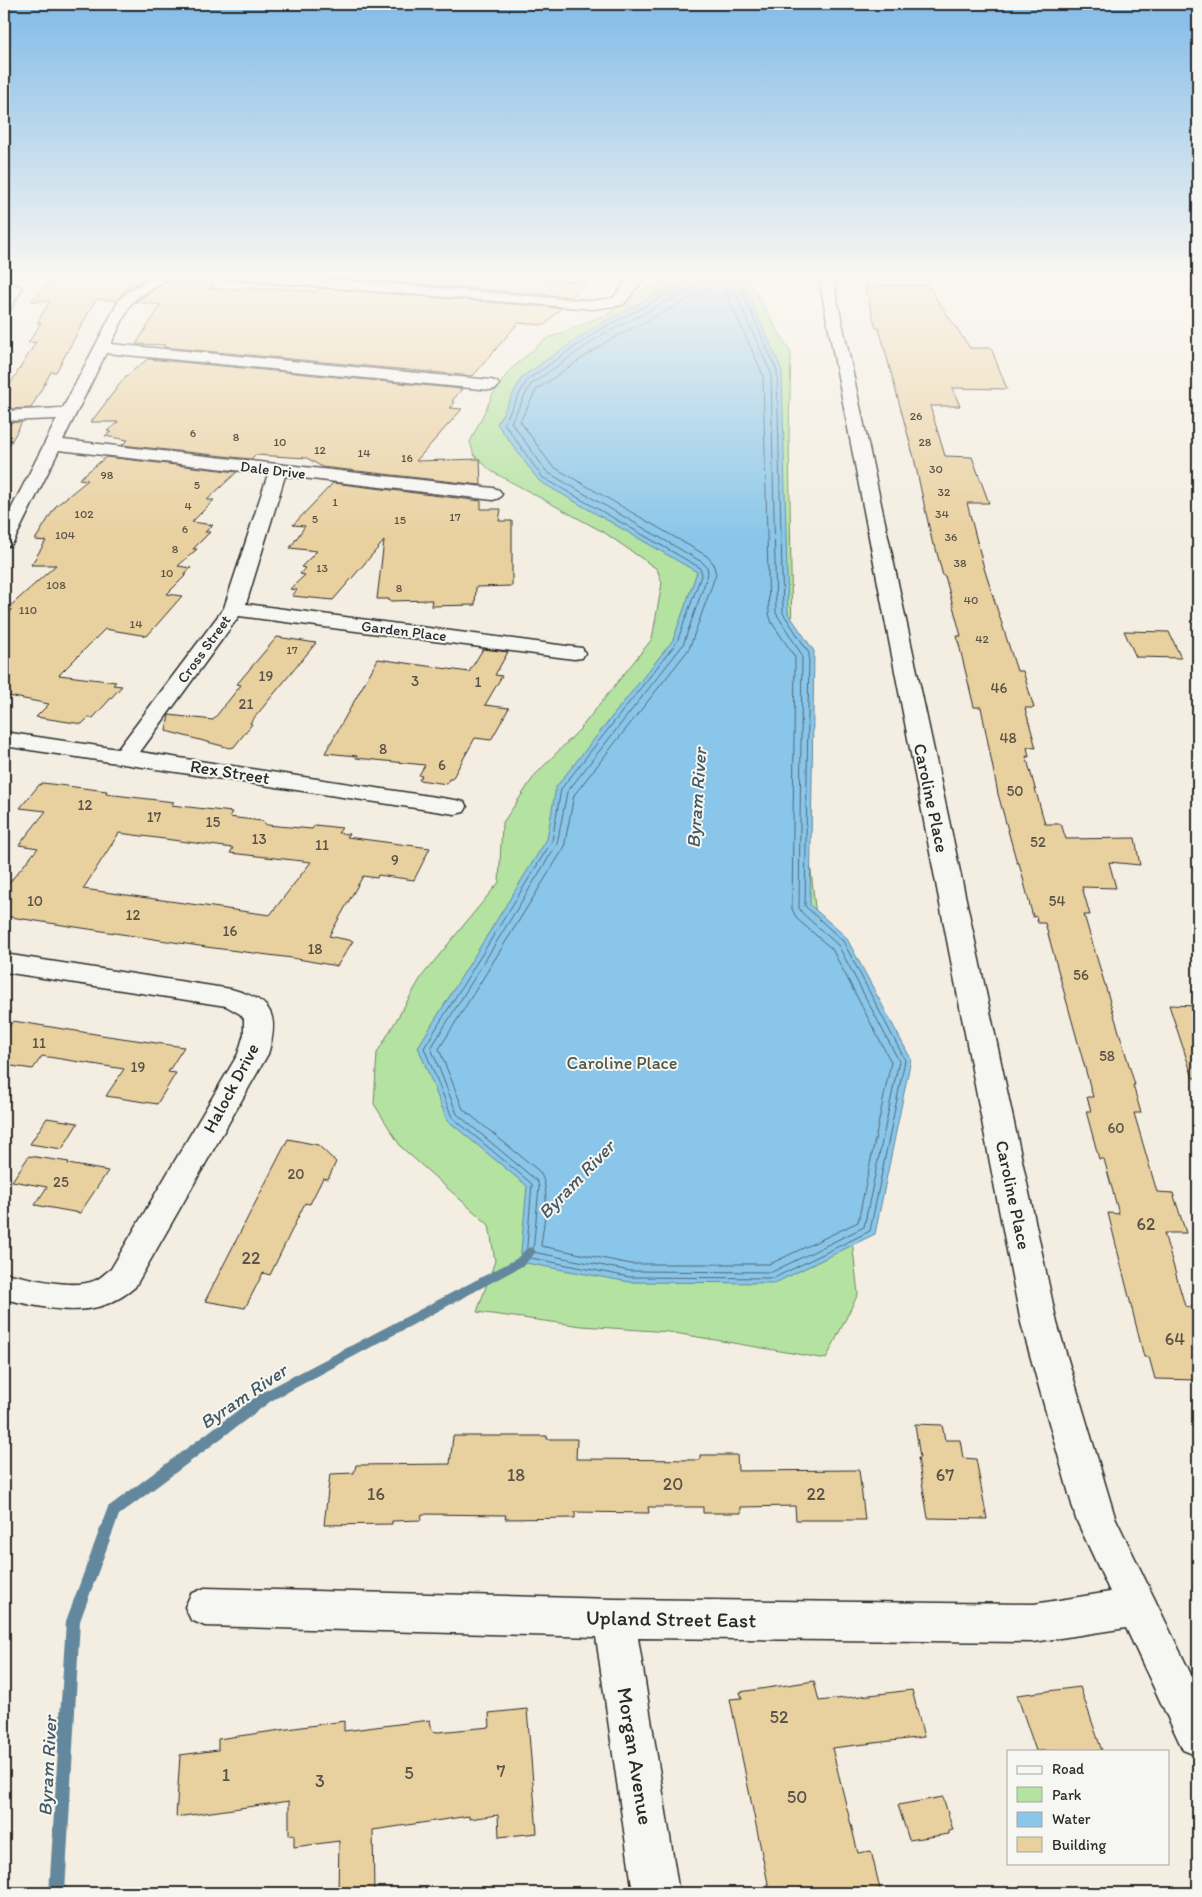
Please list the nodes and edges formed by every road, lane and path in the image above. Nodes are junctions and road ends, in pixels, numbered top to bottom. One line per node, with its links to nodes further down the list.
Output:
1 (94, 362): 5 (street)
2 (239, 362): 4 (street)
3 (843, 362): 19 (street, Caroline Place)
4 (490, 386)
5 (70, 413): 6 (street); 7 (street)
6 (4, 416)
7 (52, 444): 8 (street, Dale Drive); 10 (street)
8 (278, 471): 9 (street, Dale Drive); 11 (street, Cross Street)
9 (493, 494)
10 (4, 541)
11 (234, 609): 12 (street, Garden Place); 14 (street, Cross Street)
12 (574, 653)
13 (4, 738): 14 (street, Rex Street)
14 (125, 756): 15 (street, Rex Street)
15 (455, 807)
16 (4, 963): 17 (street, Halock Drive)
17 (4, 1286)
18 (205, 1607): 20 (street, Upland Street East)
19 (1136, 1607): 20 (street, Upland Street East); 21 (street, Caroline Place)
20 (614, 1618): 22 (street, Morgan Avenue)
21 (1198, 1735)
22 (656, 1893)

